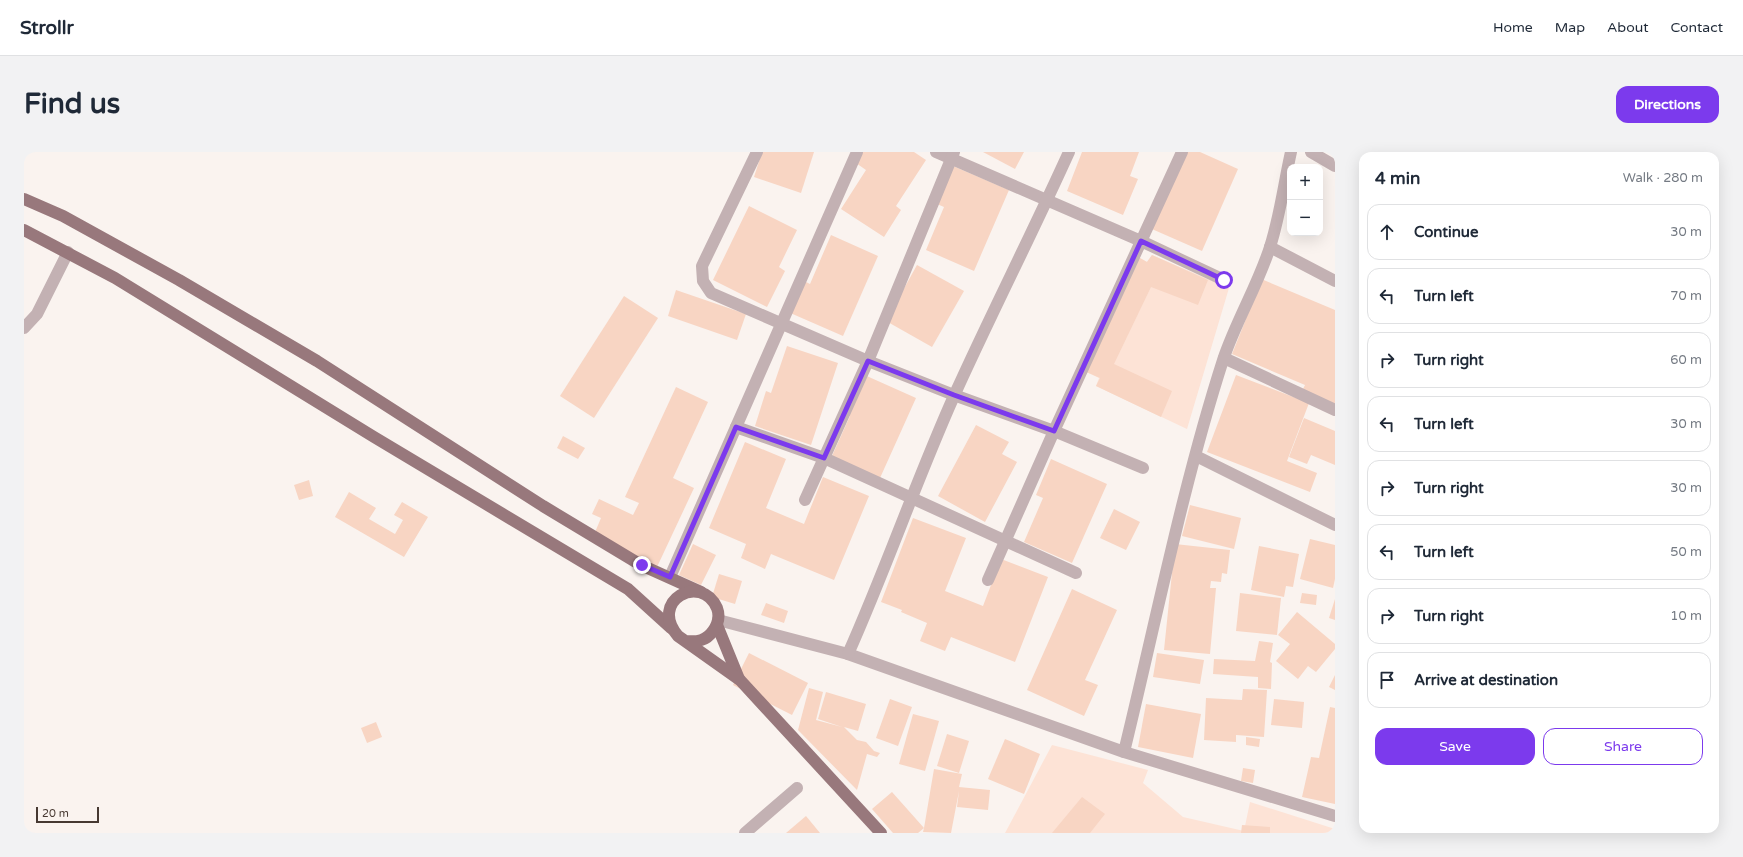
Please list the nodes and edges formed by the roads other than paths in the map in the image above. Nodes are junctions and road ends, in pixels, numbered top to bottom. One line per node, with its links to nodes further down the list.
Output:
1 (757, 152): 18 (street)
2 (857, 152): 18 (street)
3 (936, 152): 8 (street)
4 (1070, 152): 11 (street)
5 (1182, 152): 13 (street)
6 (1292, 152): 14 (street)
7 (1311, 152): 9 (street)
8 (953, 155): 11 (street); 21 (street)
9 (1335, 166)
10 (24, 198): 34 (main road)
11 (1048, 199): 13 (street); 22 (street)
12 (24, 230): 15 (main road)
13 (1141, 241): 16 (street); 25 (street)
14 (1270, 247): 17 (street); 20 (street)
15 (68, 252): 19 (street); 38 (main road)
16 (1224, 280)
17 (1335, 281)
18 (781, 325): 21 (street); 24 (street)
19 (24, 328)
20 (1224, 358): 23 (street); 26 (street)
21 (868, 361): 22 (street); 27 (street)
22 (954, 395): 25 (street); 29 (street)
23 (1335, 410)
24 (736, 427): 27 (street); 34 (street)
25 (1054, 431): 28 (street); 32 (street)
26 (1196, 456): 31 (street); 42 (street)
27 (824, 458): 29 (street); 30 (street)
28 (1143, 468)
29 (911, 496): 32 (street); 40 (street)
30 (804, 500)
31 (1335, 525)
32 (1006, 541): 33 (street); 35 (street)
33 (1076, 573)
34 (670, 577): 36 (main road)
35 (988, 580)
36 (701, 592): 37 (main road); 38 (main road)
37 (718, 622): 39 (main road); 40 (street); 41 (main road)
38 (671, 628): 39 (main road)
39 (686, 640): 41 (main road)
40 (848, 654): 42 (street)
41 (740, 680): 46 (main road)
42 (1124, 752): 44 (street)
43 (797, 788): 45 (street)
44 (1335, 816)
45 (744, 833)
46 (880, 833)

